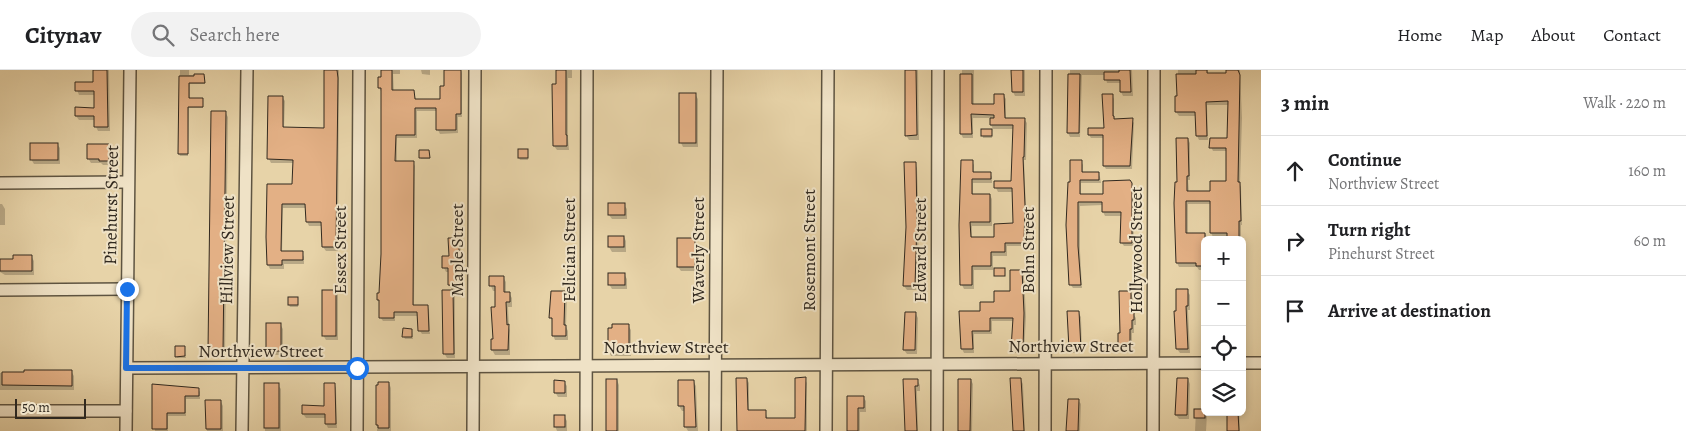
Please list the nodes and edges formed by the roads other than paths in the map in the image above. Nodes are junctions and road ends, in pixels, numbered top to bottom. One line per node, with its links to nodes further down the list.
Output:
1 (130, 70): 11 (street, Pinehurst Street)
2 (247, 70): 26 (street, Hillview Street)
3 (359, 70): 27 (street, Essex Street)
4 (475, 70): 24 (street, Maple Street)
5 (587, 70): 23 (street, Felician Street)
6 (717, 70): 20 (street, Waverly Street)
7 (828, 70): 21 (street, Rosemont Street)
8 (938, 70): 22 (street, Edward Street)
9 (1046, 70): 15 (street, Bohn Street)
10 (1154, 70): 16 (street, Hollywood Street)
11 (128, 182): 12 (street); 13 (street, Pinehurst Street)
12 (0, 183)
13 (127, 289): 14 (street); 25 (street, Pinehurst Street)
14 (0, 290)
15 (1045, 363): 16 (street, Northview Street); 22 (street, Northview Street); 38 (street, Bohn Street)
16 (1153, 363): 17 (street, Northview Street); 39 (street, Hollywood Street)
17 (1201, 363)
18 (1246, 363): 19 (street)
19 (1261, 363)
20 (715, 364): 21 (street, Northview Street); 23 (street, Northview Street); 35 (street, Waverly Street)
21 (826, 364): 22 (street, Northview Street); 36 (street, Rosemont Street)
22 (937, 364): 37 (street, Edward Street)
23 (586, 365): 24 (street, Northview Street); 34 (street, Felician Street)
24 (474, 366): 27 (street, Northview Street); 33 (street, Maple Street)
25 (126, 368): 26 (street, Northview Street); 29 (street, Pinehurst Street)
26 (243, 368): 27 (street, Northview Street); 31 (street, Hillview Street)
27 (357, 368): 32 (street, Essex Street)
28 (0, 411): 29 (street)
29 (126, 411): 30 (street, Pinehurst Street)
30 (126, 431)
31 (242, 431)
32 (356, 431)
33 (473, 431)
34 (586, 431)
35 (715, 431)
36 (826, 431)
37 (937, 431)
38 (1045, 431)
39 (1153, 431)

